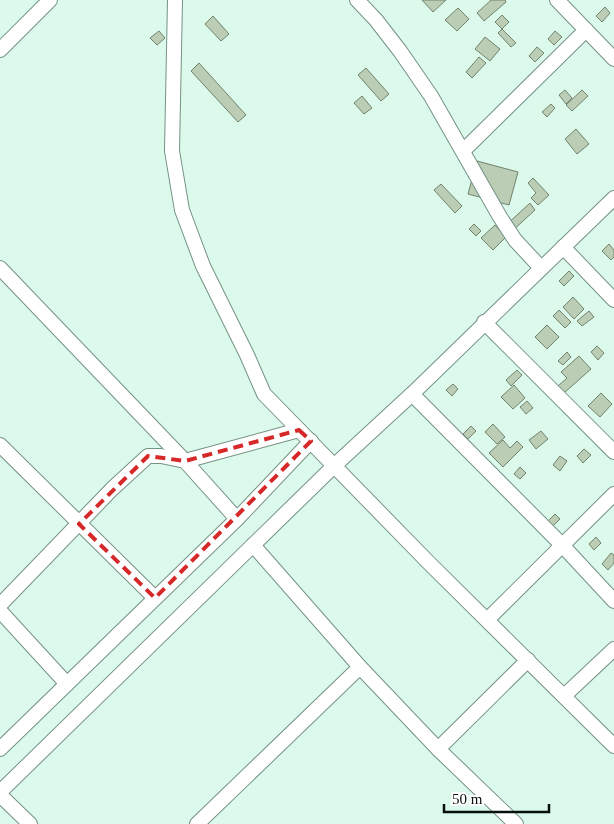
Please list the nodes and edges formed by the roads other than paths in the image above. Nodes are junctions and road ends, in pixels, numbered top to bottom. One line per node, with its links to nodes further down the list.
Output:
1 (50, 0): 6 (street)
2 (176, 0): 16 (street)
3 (357, 0): 8 (street)
4 (557, 0): 5 (street)
5 (586, 30): 7 (street); 8 (street)
6 (0, 50)
7 (614, 59)
8 (463, 151): 12 (street)
9 (614, 198): 10 (street)
10 (563, 247): 12 (street); 13 (street)
11 (0, 268): 20 (street)
12 (541, 268): 14 (street)
13 (614, 300)
14 (484, 322): 15 (street); 19 (street)
15 (412, 394): 21 (street); 26 (street)
16 (299, 430): 17 (street); 20 (street)
17 (311, 440): 21 (street); 23 (street)
18 (0, 445): 24 (street)
19 (614, 452)
20 (185, 461): 23 (street); 24 (street)
21 (335, 465): 25 (street); 31 (street)
22 (614, 494): 26 (street)
23 (237, 519): 27 (street)
24 (79, 524): 27 (street); 29 (street)
25 (253, 545): 34 (street); 40 (street)
26 (562, 545): 28 (street); 31 (street)
27 (155, 598): 35 (street)
28 (614, 600)
29 (0, 605)
30 (0, 611): 35 (street)
31 (488, 619): 33 (street)
32 (614, 649): 36 (street)
33 (528, 660): 36 (street); 39 (street)
34 (360, 666): 39 (street); 42 (street)
35 (67, 684): 38 (street)
36 (564, 696): 37 (street)
37 (614, 746)
38 (0, 749)
39 (438, 749): 43 (street)
40 (0, 794): 41 (street)
41 (30, 824)
42 (197, 824)
43 (516, 824)

